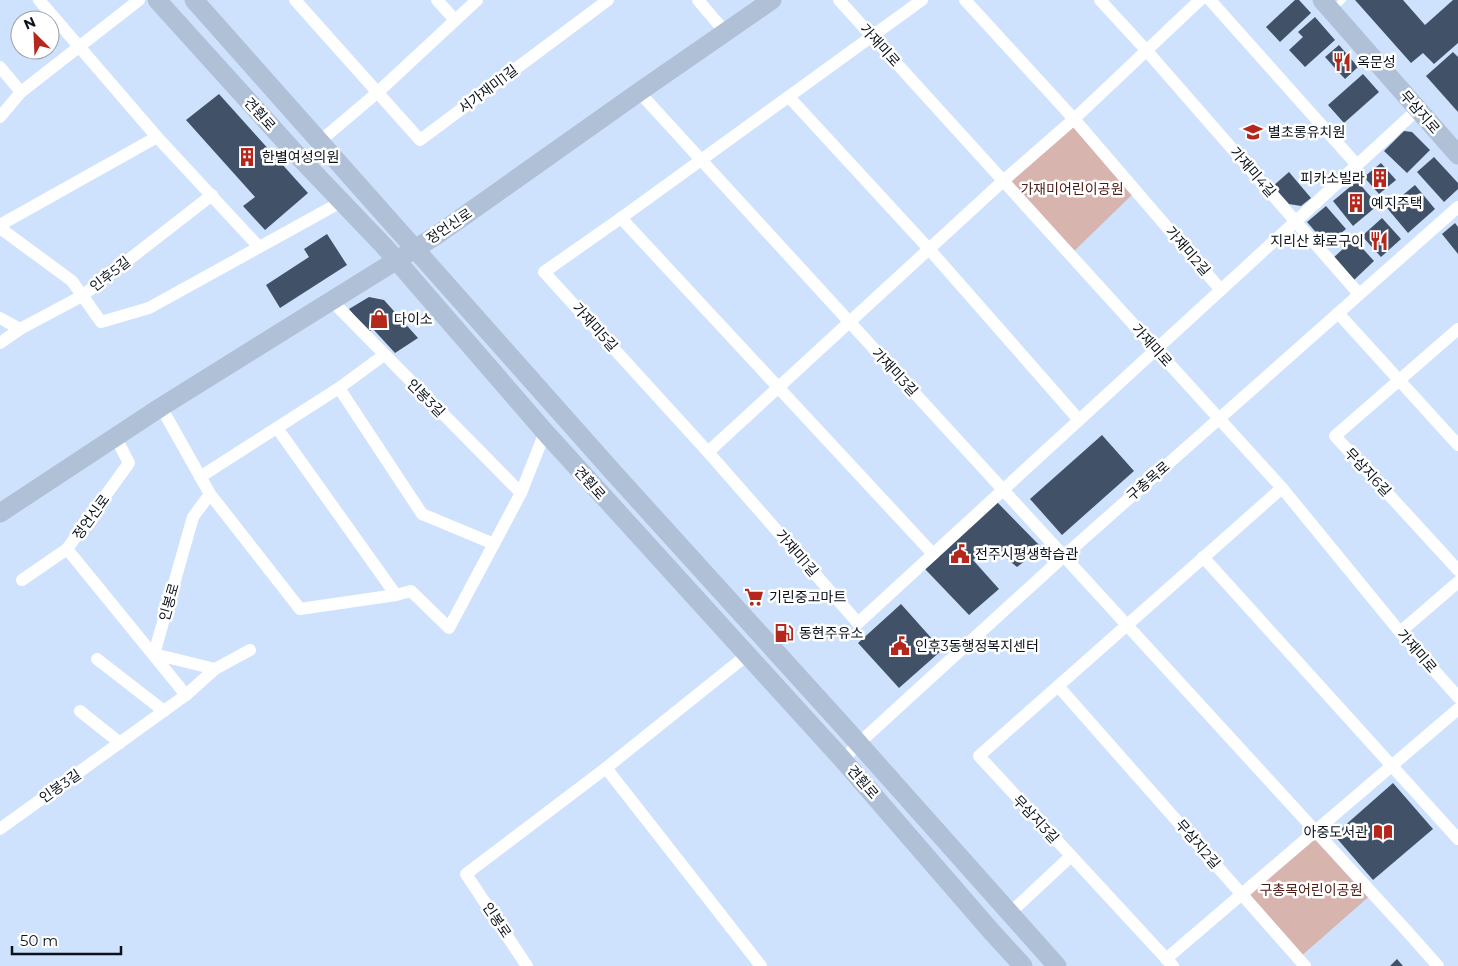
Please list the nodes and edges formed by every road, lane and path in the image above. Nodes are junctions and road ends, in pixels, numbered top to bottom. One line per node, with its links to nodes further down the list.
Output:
1 (39, 0): 21 (street)
2 (139, 0): 21 (street)
3 (157, 0): 38 (street, 견훤로)
4 (194, 0): 32 (street, 견훤로)
5 (437, 0): 18 (street)
6 (477, 0): 18 (street)
7 (608, 0): 25 (street, 서가재미1길)
8 (698, 0): 19 (street)
9 (772, 0): 19 (street, 정언신로)
10 (839, 0): 20 (street, 가재미로)
11 (922, 0): 20 (street, 가재미5길)
12 (965, 0): 30 (street)
13 (1100, 0): 22 (street, 가재미4길)
14 (1200, 0): 22 (street)
15 (1210, 0): 35 (street)
16 (1332, 4): 28 (street, 무삼지로)
17 (299, 5): 25 (street, 서가재미1길)
18 (454, 20): 25 (street)
19 (726, 33): 26 (street, 정언신로)
20 (872, 36): 27 (street, 가재미5길); 36 (street, 가재미로)
21 (80, 47): 24 (street); 31 (street)
22 (1146, 50): 30 (street); 41 (street, 가재미4길)
23 (0, 67): 24 (street)
24 (21, 92): 29 (street)
25 (378, 92): 32 (street)
26 (639, 92): 34 (street); 44 (street, 정언신로)
27 (789, 97): 34 (street, 가재미5길); 45 (street)
28 (1418, 109): 33 (street, 무삼지로); 35 (street)
29 (0, 117)
30 (1074, 119): 36 (street); 47 (street, 가재미2길)
31 (157, 137): 37 (street); 42 (street)
32 (320, 142): 44 (street, 견훤로)
33 (1458, 155)
34 (702, 160): 40 (street, 가재미5길); 53 (street, 가재미3길)
35 (1357, 165): 41 (street)
36 (1003, 181): 45 (street); 57 (street, 가재미로)
37 (212, 195): 43 (street); 49 (street, 인후5길)
38 (341, 202): 43 (street); 46 (street, 견훤로)
39 (1458, 207): 48 (street, 구총목로)
40 (621, 218): 60 (street); 69 (street, 가재미5길)
41 (1296, 221): 47 (street); 48 (street, 가재미4길)
42 (0, 226): 49 (street)
43 (259, 247): 49 (street)
44 (415, 249): 46 (street, 정언신로); 99 (street, 견훤로)
45 (929, 249): 53 (street); 64 (street)
46 (397, 260): 50 (street, 정언신로); 66 (street, 견훤로)
47 (1221, 290): 57 (street)
48 (1359, 294): 51 (street, 구총목로)
49 (82, 296): 54 (street, 인후5길)
50 (332, 302): 58 (street, 인봉3길); 62 (street, 정언신로)
51 (1338, 313): 59 (street); 63 (street, 구총목로)
52 (0, 318): 54 (street)
53 (850, 322): 60 (street); 72 (street, 가재미3길)
54 (20, 329): 56 (street, 인후5길)
55 (1458, 329): 59 (street, 무삼지6길)
56 (0, 343)
57 (1156, 349): 63 (street, 가재미로); 64 (street, 가재미1길)
58 (384, 355): 61 (street); 73 (street, 인봉3길)
59 (1399, 380): 68 (street); 81 (street, 무삼지6길)
60 (779, 386): 69 (street); 78 (street)
61 (339, 388): 65 (street); 76 (street)
62 (161, 408): 67 (street, 정언신로); 70 (street)
63 (1219, 419): 71 (street, 가재미로); 79 (street, 구총목로)
64 (1079, 420): 72 (street, 가재미1길)
65 (277, 428): 70 (street); 84 (street)
66 (545, 432): 73 (street); 89 (street, 견훤로)
67 (116, 438): 75 (street, 정언신로); 77 (street, 정언신로)
68 (1458, 445)
69 (708, 452): 78 (street, 가재미1길)
70 (200, 477): 74 (street)
71 (1282, 488): 80 (street, 무삼지3길); 86 (street, 가재미로)
72 (1003, 490): 78 (street, 가재미1길); 79 (street)
73 (521, 493): 76 (street)
74 (210, 494): 84 (street); 88 (street, 인봉로)
75 (0, 513)
76 (494, 544): 84 (street)
77 (67, 549): 82 (street, 정언신로); 88 (street)
78 (933, 554)
79 (1064, 556): 85 (street); 99 (street, 구총목로)
80 (1203, 557): 85 (street, 무삼지3길); 101 (street)
81 (1458, 570)
82 (22, 580)
83 (1458, 582): 86 (street)
84 (396, 595)
85 (1126, 624): 92 (street, 무삼지3길); 104 (street)
86 (1400, 632): 94 (street, 가재미로)
87 (250, 650): 91 (street, 인봉3길)
88 (154, 654): 91 (street); 93 (street)
89 (747, 656): 100 (street, 견훤로); 102 (street)
90 (97, 658): 97 (street)
91 (214, 669): 93 (street, 인봉3길)
92 (1058, 686): 106 (street, 무삼지3길); 107 (street, 무삼지2길)
93 (186, 695): 97 (street, 인봉3길)
94 (1458, 697)
95 (1458, 709): 101 (street)
96 (80, 711): 98 (street)
97 (164, 711): 98 (street, 인봉3길)
98 (120, 743): 103 (street, 인봉3길)
99 (858, 744): 100 (street, 구총목로); 108 (street, 견훤로)
100 (843, 760): 112 (street, 견훤로)
101 (1391, 765): 104 (street); 105 (street)
102 (606, 768): 110 (street, 인봉로); 111 (street)
103 (2, 825)
104 (1316, 830): 107 (street); 115 (street)
105 (1458, 839)
106 (1071, 856): 108 (street); 109 (street, 무삼지3길)
107 (1242, 894): 109 (street); 114 (street, 무삼지2길)
108 (1011, 912): 113 (street, 견훤로)
109 (1170, 962)
110 (527, 966)
111 (761, 966)
112 (1023, 966)
113 (1058, 966)
114 (1305, 966)
115 (1438, 966)

